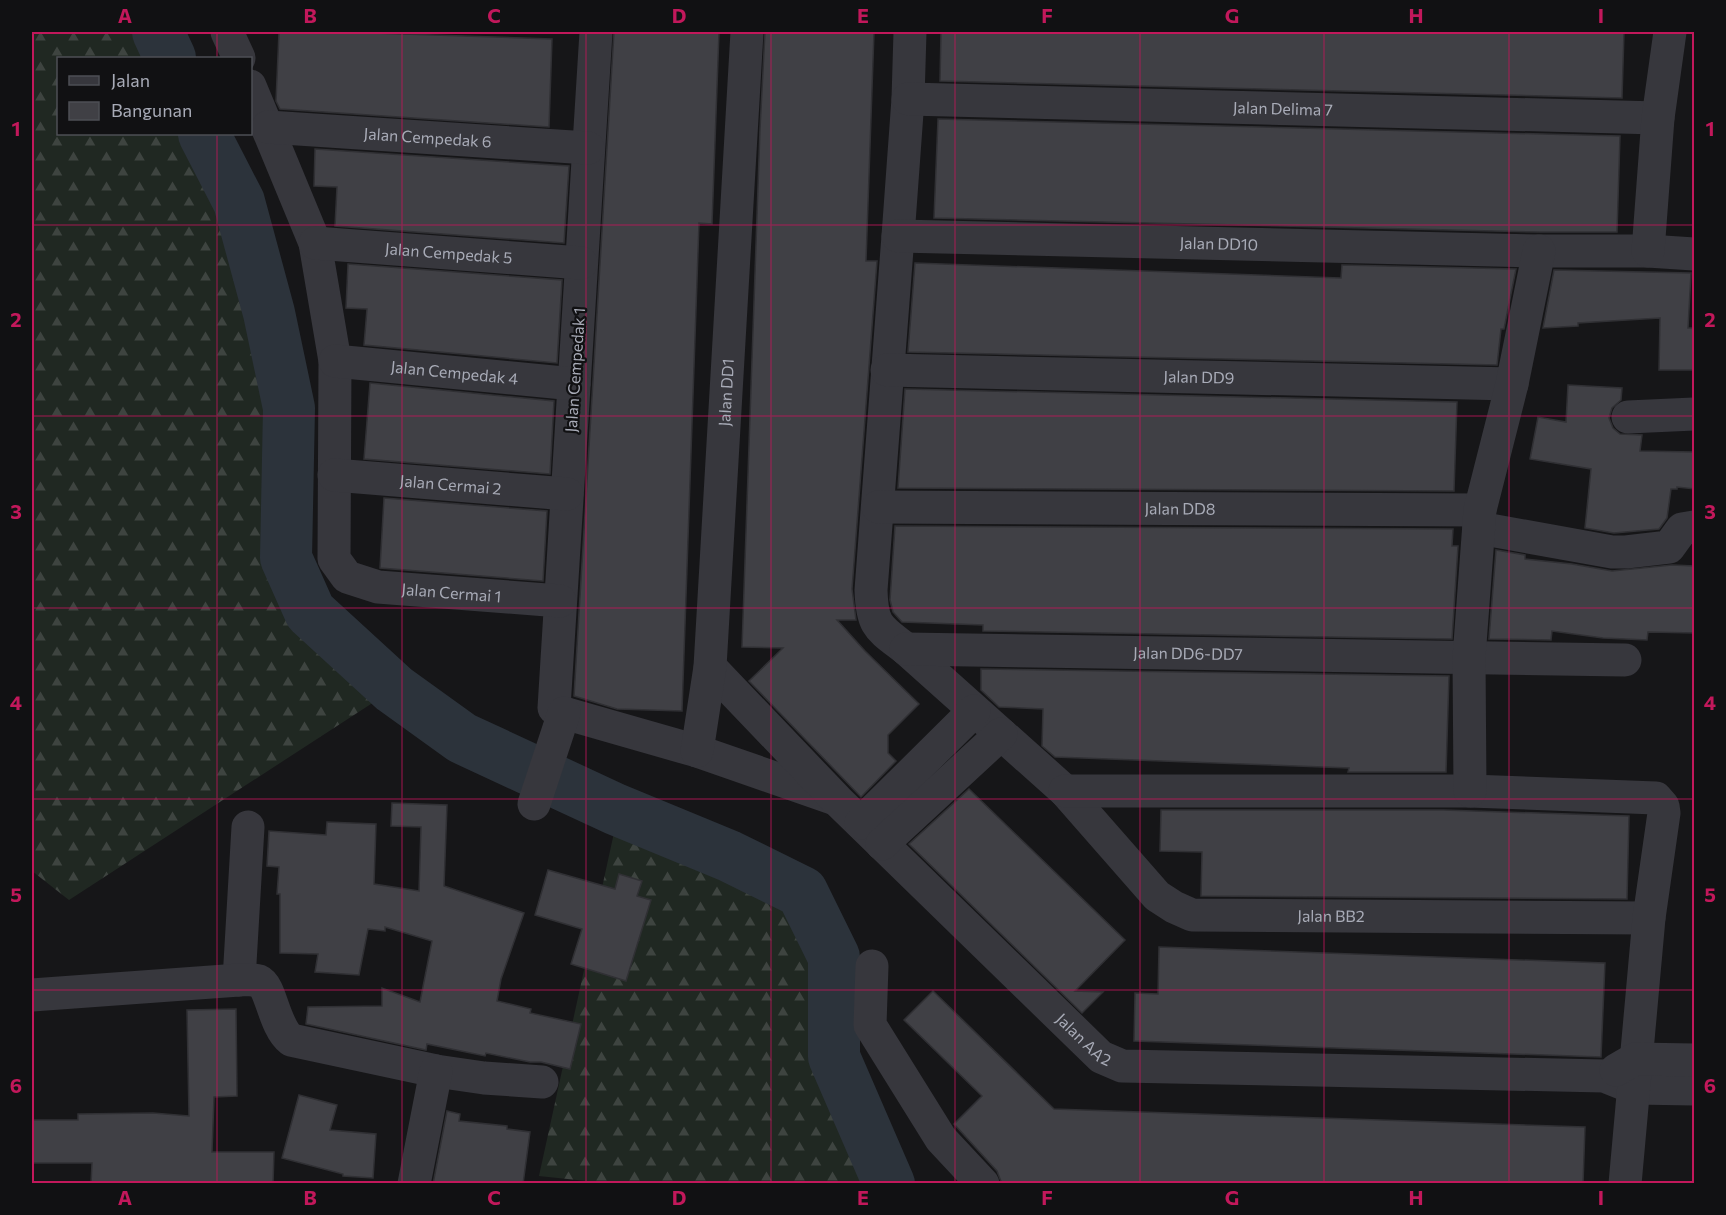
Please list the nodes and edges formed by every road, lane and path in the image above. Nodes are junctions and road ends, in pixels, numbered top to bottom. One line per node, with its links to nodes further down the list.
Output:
1 (227, 32): 6 (street)
2 (596, 32): 11 (street, Jalan Cempedak 1)
3 (747, 32): 33 (street, Jalan DD1)
4 (910, 32): 8 (street, Jalan BB2)
5 (1670, 32): 9 (street)
6 (239, 57)
7 (252, 91): 10 (street)
8 (908, 99): 9 (street, Jalan Delima 7); 12 (street, Jalan BB2)
9 (1658, 118): 15 (street)
10 (268, 127): 11 (street, Jalan Cempedak 6); 13 (street)
11 (588, 148): 17 (street, Jalan Cempedak 1)
12 (898, 236): 14 (street, Jalan DD10); 19 (street, Jalan BB2)
13 (315, 243): 17 (street, Jalan Cempedak 5); 18 (street)
14 (1539, 251): 15 (street, Jalan DD10); 21 (street)
15 (1648, 251): 16 (street, Jalan DD10)
16 (1695, 255)
17 (581, 263): 20 (street, Jalan Cempedak 1)
18 (335, 361): 20 (street, Jalan Cempedak 4); 24 (street)
19 (887, 370): 21 (street, Jalan DD9); 26 (street, Jalan BB2)
20 (574, 384): 25 (street, Jalan Cempedak 1)
21 (1512, 384): 27 (street)
22 (1695, 414): 23 (street)
23 (1628, 417)
24 (334, 475): 25 (street, Jalan Cermai 2); 29 (street, Jalan Cermai 1)
25 (567, 494): 29 (street, Jalan Cempedak 1)
26 (878, 507): 27 (street, Jalan DD8); 30 (street, Jalan BB2)
27 (1480, 519): 28 (street, Jalan DD8); 31 (street)
28 (1695, 526)
29 (560, 601): 35 (street, Jalan Cempedak 1)
30 (906, 649): 31 (street, Jalan DD6-DD7); 34 (street, Jalan BB2)
31 (1469, 657): 32 (street, Jalan DD6-DD7); 39 (street)
32 (1625, 660)
33 (710, 667): 37 (street, Jalan DD1); 41 (street, Jalan AA2)
34 (974, 711): 36 (street, Jalan BB2); 43 (street)
35 (559, 718): 37 (street); 40 (street, Jalan Cempedak 1)
36 (1000, 734): 38 (street, Jalan BB2); 43 (street)
37 (697, 751): 41 (street)
38 (1065, 791): 39 (street); 44 (street, Jalan BB2)
39 (1470, 791): 44 (street)
40 (538, 796)
41 (837, 800): 43 (street, Jalan AA2)
42 (248, 827): 46 (street)
43 (872, 834): 50 (street, Jalan AA2)
44 (1649, 918): 50 (street)
45 (872, 966): 54 (street)
46 (239, 980): 47 (street); 49 (street)
47 (32, 995)
48 (1695, 1060): 50 (street)
49 (436, 1071): 51 (street); 53 (street)
50 (1624, 1074): 52 (street); 55 (street)
51 (542, 1082)
52 (1695, 1089)
53 (414, 1184)
54 (983, 1184)
55 (1625, 1184)

